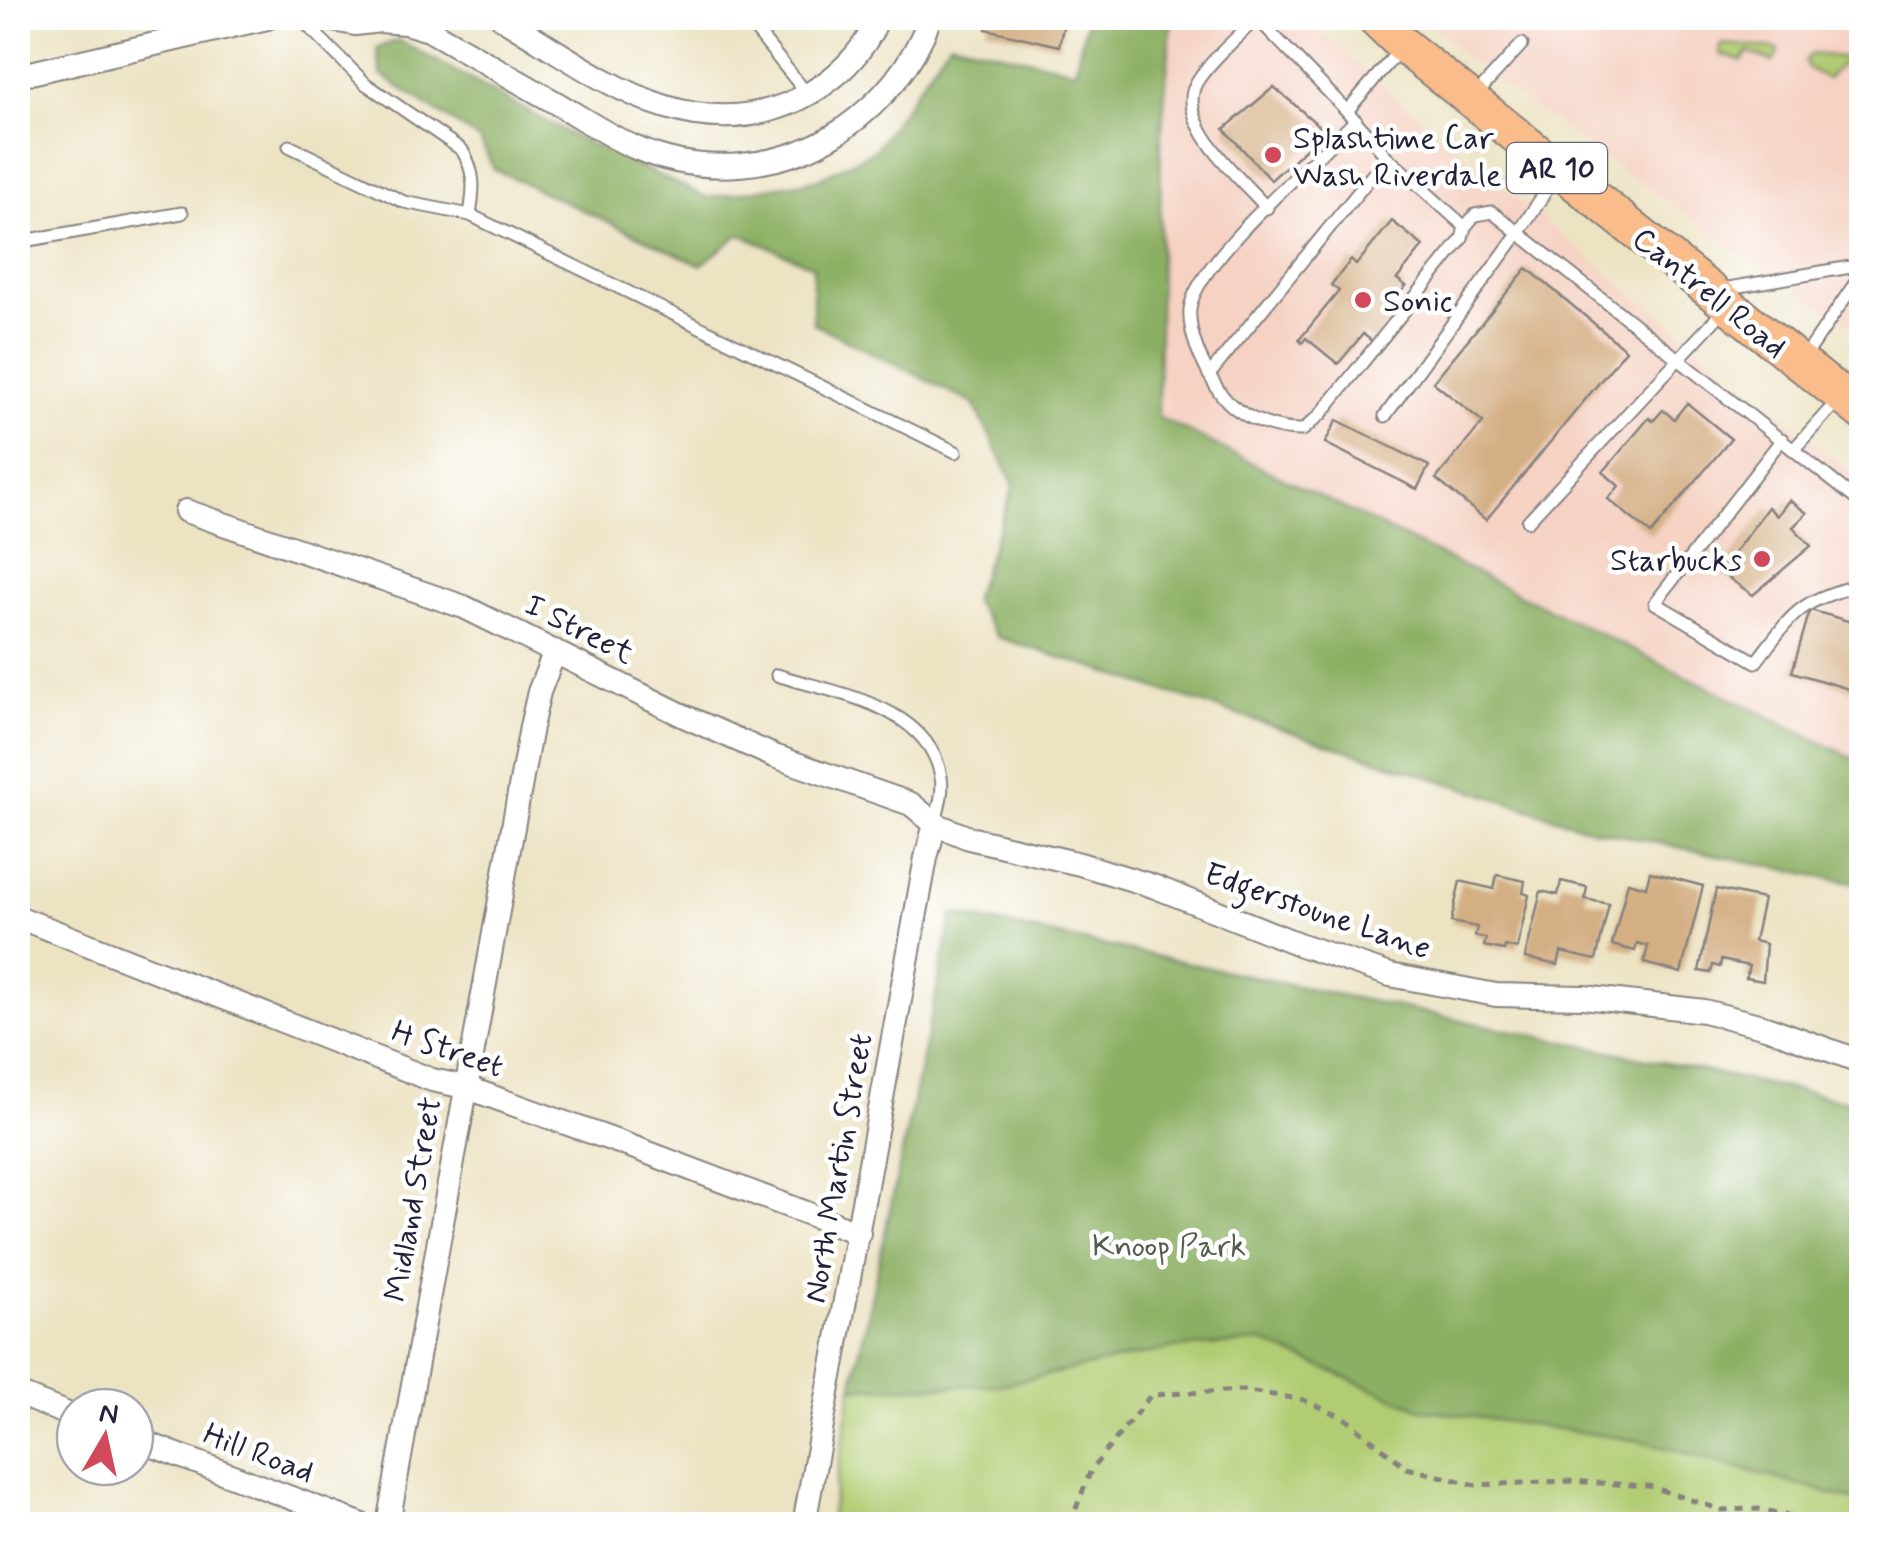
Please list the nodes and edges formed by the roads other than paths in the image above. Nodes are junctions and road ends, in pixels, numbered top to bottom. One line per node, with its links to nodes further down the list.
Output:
1 (267, 18): 12 (street)
2 (300, 18): 21 (lane)
3 (322, 18): 7 (street)
4 (502, 18): 13 (street)
5 (746, 18): 13 (lane)
6 (878, 18): 13 (street)
7 (930, 18)
8 (1257, 18): 15 (lane); 19 (lane)
9 (1374, 18): 11 (main road, Cantrell Road / AR 10)
10 (1522, 44): 14 (lane)
11 (1404, 45): 14 (main road, Cantrell Road / AR 10); 15 (lane)
12 (18, 76)
13 (808, 95)
14 (1471, 100): 18 (main road, Cantrell Road / AR 10)
15 (1351, 116): 17 (lane); 19 (lane)
16 (289, 146): 21 (lane)
17 (1387, 157): 22 (lane); 30 (lane)
18 (1560, 170): 23 (lane); 27 (main road, Cantrell Road / AR 10)
19 (1266, 208): 30 (lane)
20 (182, 213): 24 (lane)
21 (470, 216): 35 (lane)
22 (1464, 227): 23 (lane); 30 (lane)
23 (1519, 232): 28 (lane); 32 (lane)
24 (18, 242)
25 (1862, 265): 27 (lane)
26 (1862, 273): 29 (lane)
27 (1719, 299): 28 (lane); 29 (main road, Cantrell Road / AR 10)
28 (1676, 358): 33 (lane); 38 (lane)
29 (1800, 364): 31 (main road, Cantrell Road / AR 10)
30 (1209, 375)
31 (1852, 404): 34 (lane)
32 (1385, 416)
33 (1782, 439): 34 (lane); 39 (lane)
34 (1794, 449): 36 (lane)
35 (956, 452)
36 (1862, 504)
37 (186, 511): 40 (street, I Street)
38 (1528, 521)
39 (1862, 584)
40 (555, 651): 42 (street, I Street); 45 (street, Midland Street)
41 (776, 674): 42 (lane)
42 (935, 824): 44 (street, Edgerstoune Lane); 46 (street, North Martin Street)
43 (18, 917): 45 (street, H Street)
44 (1862, 1062)
45 (465, 1087): 46 (street, H Street); 51 (street, Midland Street)
46 (859, 1233): 52 (street, North Martin Street)
47 (18, 1394): 48 (street)
48 (55, 1409)
49 (155, 1447): 50 (street, Hill Road)
50 (360, 1524)
51 (388, 1524)
52 (804, 1524)

